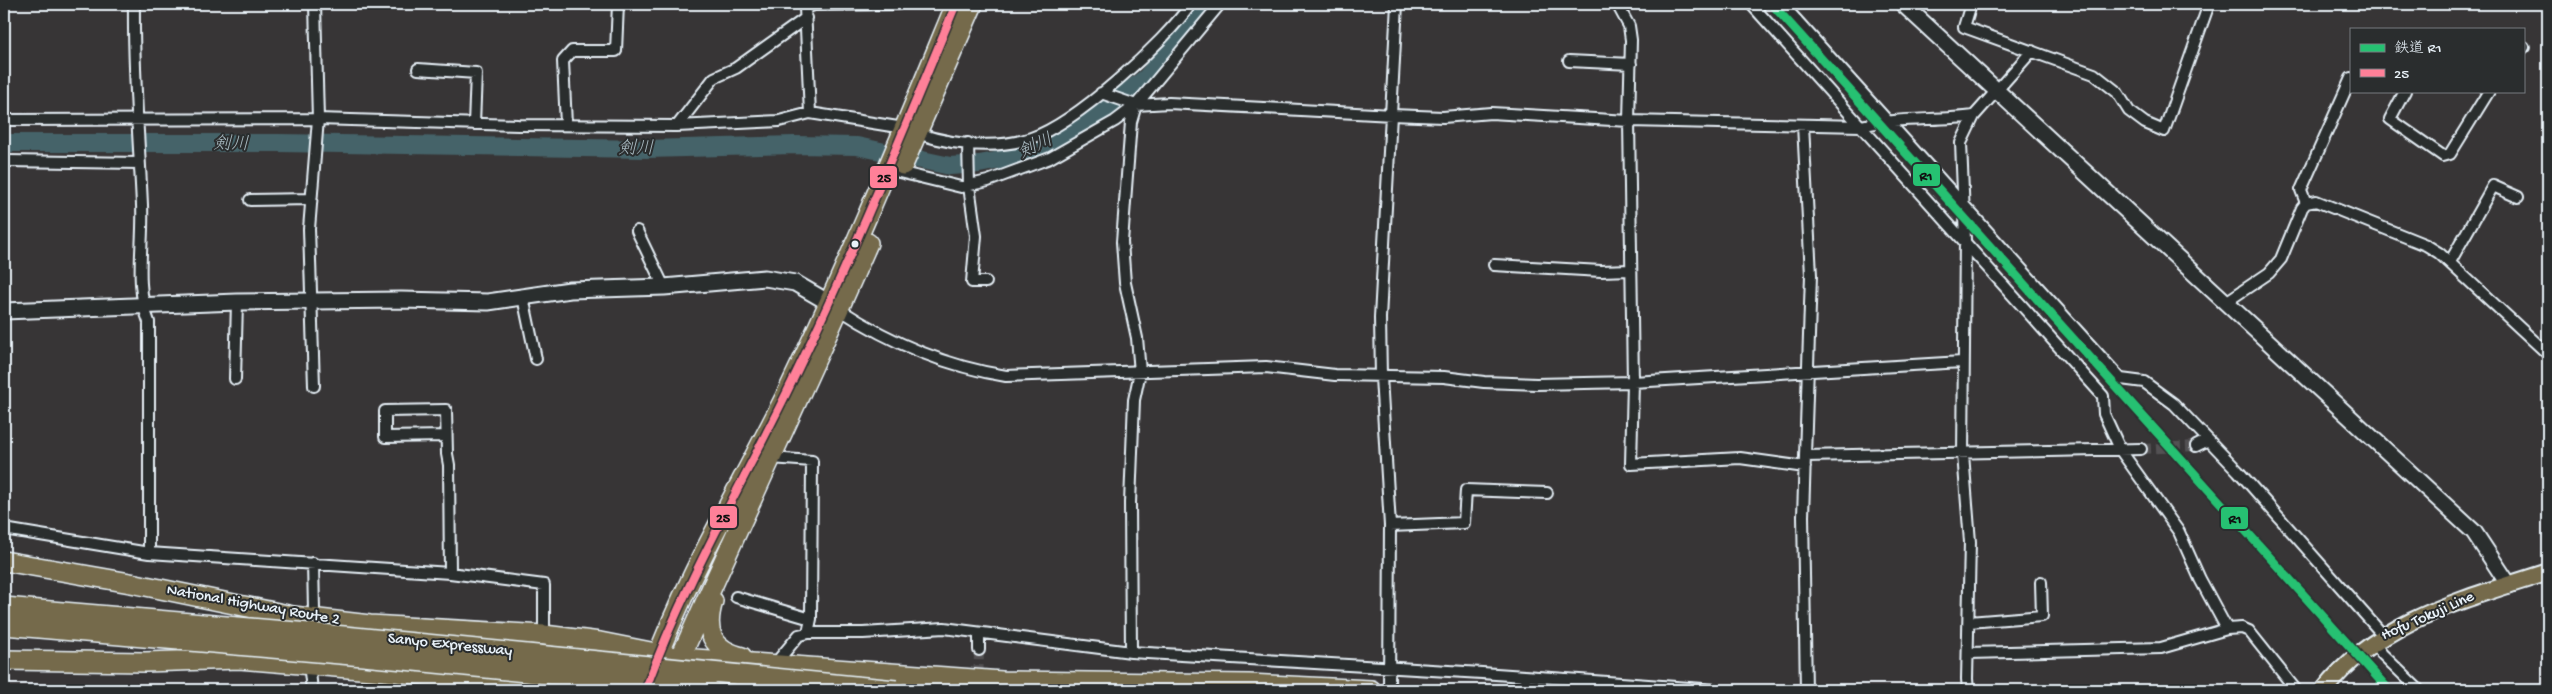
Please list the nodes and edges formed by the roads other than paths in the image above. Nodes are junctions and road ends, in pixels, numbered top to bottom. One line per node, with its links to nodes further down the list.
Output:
1 (134, 4): 32 (street)
2 (315, 4): 30 (street)
3 (618, 4): 36 (street)
4 (898, 4): 16 (street)
5 (956, 4): 40 (highway)
6 (973, 4): 40 (highway)
7 (1191, 4): 25 (street)
8 (1220, 4): 26 (street)
9 (1397, 4): 28 (street)
10 (1617, 4): 19 (street)
11 (1751, 4): 39 (street)
12 (1782, 4): 33 (street)
13 (1902, 4): 22 (street)
14 (1971, 4): 17 (street)
15 (2209, 4): 17 (street)
16 (804, 10): 27 (street); 38 (street)
17 (2032, 51): 22 (street)
18 (1569, 61): 19 (street)
19 (1631, 64): 34 (street)
20 (418, 69): 35 (street)
21 (2350, 80): 49 (street)
22 (1996, 90): 29 (street); 61 (street)
23 (2404, 92): 24 (street)
24 (2488, 92)
25 (1103, 94): 26 (street); 41 (street)
26 (1131, 103): 28 (street); 45 (street); 68 (street)
27 (810, 113): 38 (street); 40 (street)
28 (1392, 116): 34 (street); 70 (street)
29 (1974, 116): 33 (street); 50 (street)
30 (318, 119): 32 (street); 35 (street); 47 (street)
31 (4, 120): 32 (street)
32 (136, 121): 42 (street)
33 (1885, 121): 39 (street); 50 (street)
34 (1629, 122): 37 (street); 55 (street)
35 (474, 124): 36 (street)
36 (566, 125): 38 (street)
37 (1803, 125): 39 (street); 69 (street)
38 (677, 126)
39 (1861, 126): 52 (street)
40 (909, 134): 41 (street); 44 (highway)
41 (968, 143): 45 (street)
42 (139, 159): 43 (street); 63 (street)
43 (7, 161)
44 (896, 168): 45 (street); 62 (highway)
45 (969, 186): 56 (street)
46 (2518, 197): 53 (street)
47 (311, 199): 48 (street); 59 (street)
48 (250, 200)
49 (2306, 203): 53 (street); 61 (street)
50 (1964, 208): 52 (street); 75 (street)
51 (637, 231): 57 (street)
52 (1965, 240): 67 (street); 78 (street)
53 (2450, 262): 65 (street)
54 (1494, 265): 55 (street)
55 (1631, 270): 72 (street)
56 (986, 282)
57 (664, 287): 58 (street); 62 (street)
58 (522, 297): 59 (street); 66 (street)
59 (312, 301): 60 (street); 73 (street)
60 (237, 302): 63 (street); 71 (street)
61 (2226, 302): 93 (street)
62 (834, 305): 68 (street); 81 (highway); 100 (highway)
63 (143, 307): 64 (street); 86 (street)
64 (4, 311)
65 (2548, 354)
66 (536, 359)
67 (1962, 362): 69 (street); 79 (street)
68 (1140, 372): 70 (street); 107 (street)
69 (1809, 373): 72 (street); 80 (street)
70 (1381, 377): 72 (street); 84 (street)
71 (235, 379)
72 (1632, 382): 82 (street)
73 (314, 386)
74 (446, 436): 74 (street); 91 (street)
75 (2208, 440): 76 (street); 105 (street)
76 (2196, 446)
77 (2141, 449): 78 (street)
78 (2121, 451): 79 (street); 101 (street)
79 (1963, 454): 80 (street); 98 (street)
80 (1806, 456): 82 (street)
81 (771, 458): 89 (highway); 97 (street)
82 (1805, 467): 125 (street)
83 (1547, 493): 84 (street)
84 (1390, 526): 113 (street)
85 (4, 529): 86 (street)
86 (149, 553): 88 (street)
87 (4, 561): 104 (highway, National Highway Route 2)
88 (313, 563): 91 (street); 96 (street)
89 (718, 571): 110 (highway); 112 (highway)
90 (2548, 572): 93 (main road, Hofu Tokuji Line)
91 (450, 573): 104 (street)
92 (2042, 582): 98 (street)
93 (2509, 585): 105 (main road, Hofu Tokuji Line)
94 (736, 598): 97 (street)
95 (4, 606): 121 (highway, Sanyo Expressway, bridge)
96 (314, 610)
97 (811, 619): 102 (street)
98 (1969, 622): 108 (street)
99 (4, 625): 119 (highway, Sanyo Expressway, bridge)
100 (669, 628): 109 (highway); 110 (highway)
101 (2227, 629): 108 (street); 127 (street)
102 (808, 633): 103 (street); 112 (street)
103 (979, 633): 106 (street); 107 (street)
104 (544, 635): 109 (highway, National Highway Route 2)
105 (2378, 638): 128 (main road, Hofu Tokuji Line); 129 (street)
106 (978, 650)
107 (1131, 652): 113 (street)
108 (1969, 653): 126 (street)
109 (658, 655): 110 (highway, National Highway Route 2); 117 (highway)
110 (682, 657): 112 (highway, National Highway Route 2); 118 (highway); 120 (highway)
111 (4, 660): 116 (highway)
112 (768, 663): 122 (highway, National Highway Route 2)
113 (1390, 668): 123 (street); 124 (street)
114 (310, 672): 115 (street)
115 (312, 690)
116 (552, 690)
117 (645, 690)
118 (666, 690)
119 (710, 690)
120 (731, 690)
121 (896, 690)
122 (1372, 690)
123 (1389, 690)
124 (1717, 690)
125 (1806, 690)
126 (1968, 690)
127 (2296, 690)
128 (2324, 690)
129 (2419, 690)

